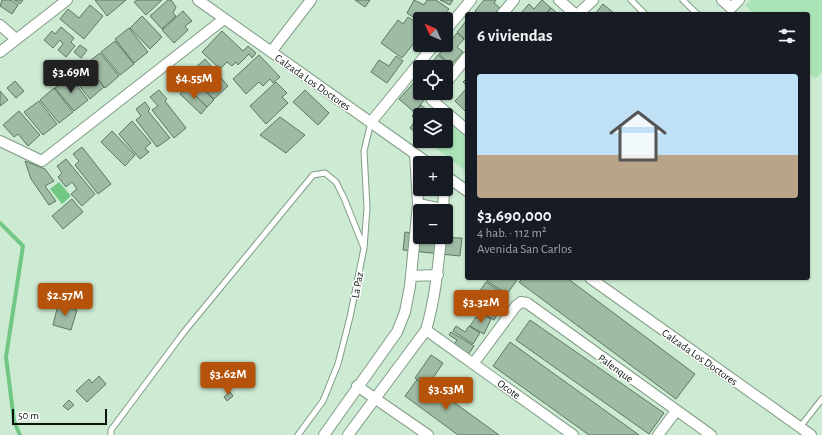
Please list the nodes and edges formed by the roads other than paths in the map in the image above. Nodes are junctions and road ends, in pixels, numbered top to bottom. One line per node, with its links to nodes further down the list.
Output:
1 (67, 0): 21 (street)
2 (198, 0): 18 (street, Calzada Los Doctores)
3 (311, 0): 23 (street)
4 (471, 0): 19 (street)
5 (514, 0): 13 (street)
6 (559, 0): 14 (street)
7 (593, 0): 15 (street)
8 (632, 0): 16 (lane)
9 (683, 0): 17 (lane)
10 (722, 0): 12 (street)
11 (739, 0): 12 (street)
12 (728, 11)
13 (504, 12)
14 (574, 12)
15 (579, 12)
16 (643, 12)
17 (695, 12)
18 (224, 19): 23 (street, Calzada Los Doctores); 30 (street)
19 (453, 22)
20 (0, 25): 21 (street)
21 (16, 39): 22 (street)
22 (0, 52)
23 (271, 52): 28 (street, Calzada Los Doctores)
24 (428, 52): 28 (street)
25 (465, 60): 26 (street)
26 (453, 75)
27 (432, 100): 29 (street)
28 (371, 122): 31 (street, Calzada Los Doctores); 38 (lane, La Paz)
29 (465, 128)
30 (0, 141)
31 (416, 154): 32 (street, Calzada Los Doctores); 35 (street)
32 (419, 156)
33 (453, 181): 34 (street)
34 (465, 190)
35 (418, 204)
36 (414, 244): 40 (street)
37 (440, 244): 39 (street)
38 (364, 248): 49 (lane); 50 (lane, La Paz)
39 (438, 274): 40 (street); 42 (street)
40 (410, 276): 44 (street)
41 (593, 280): 48 (street, Calzada Los Doctores)
42 (426, 330): 43 (street, Ocote); 45 (street)
43 (473, 364): 47 (street, Palenque); 54 (street, Ocote)
44 (358, 386): 45 (street); 51 (street)
45 (374, 397): 52 (street); 53 (street)
46 (822, 399): 48 (lane)
47 (676, 411): 55 (street); 56 (street, Palenque)
48 (800, 427): 57 (street, Calzada Los Doctores)
49 (111, 435)
50 (298, 435)
51 (324, 435)
52 (348, 435)
53 (428, 435)
54 (573, 435)
55 (658, 435)
56 (711, 435)
57 (811, 435)

